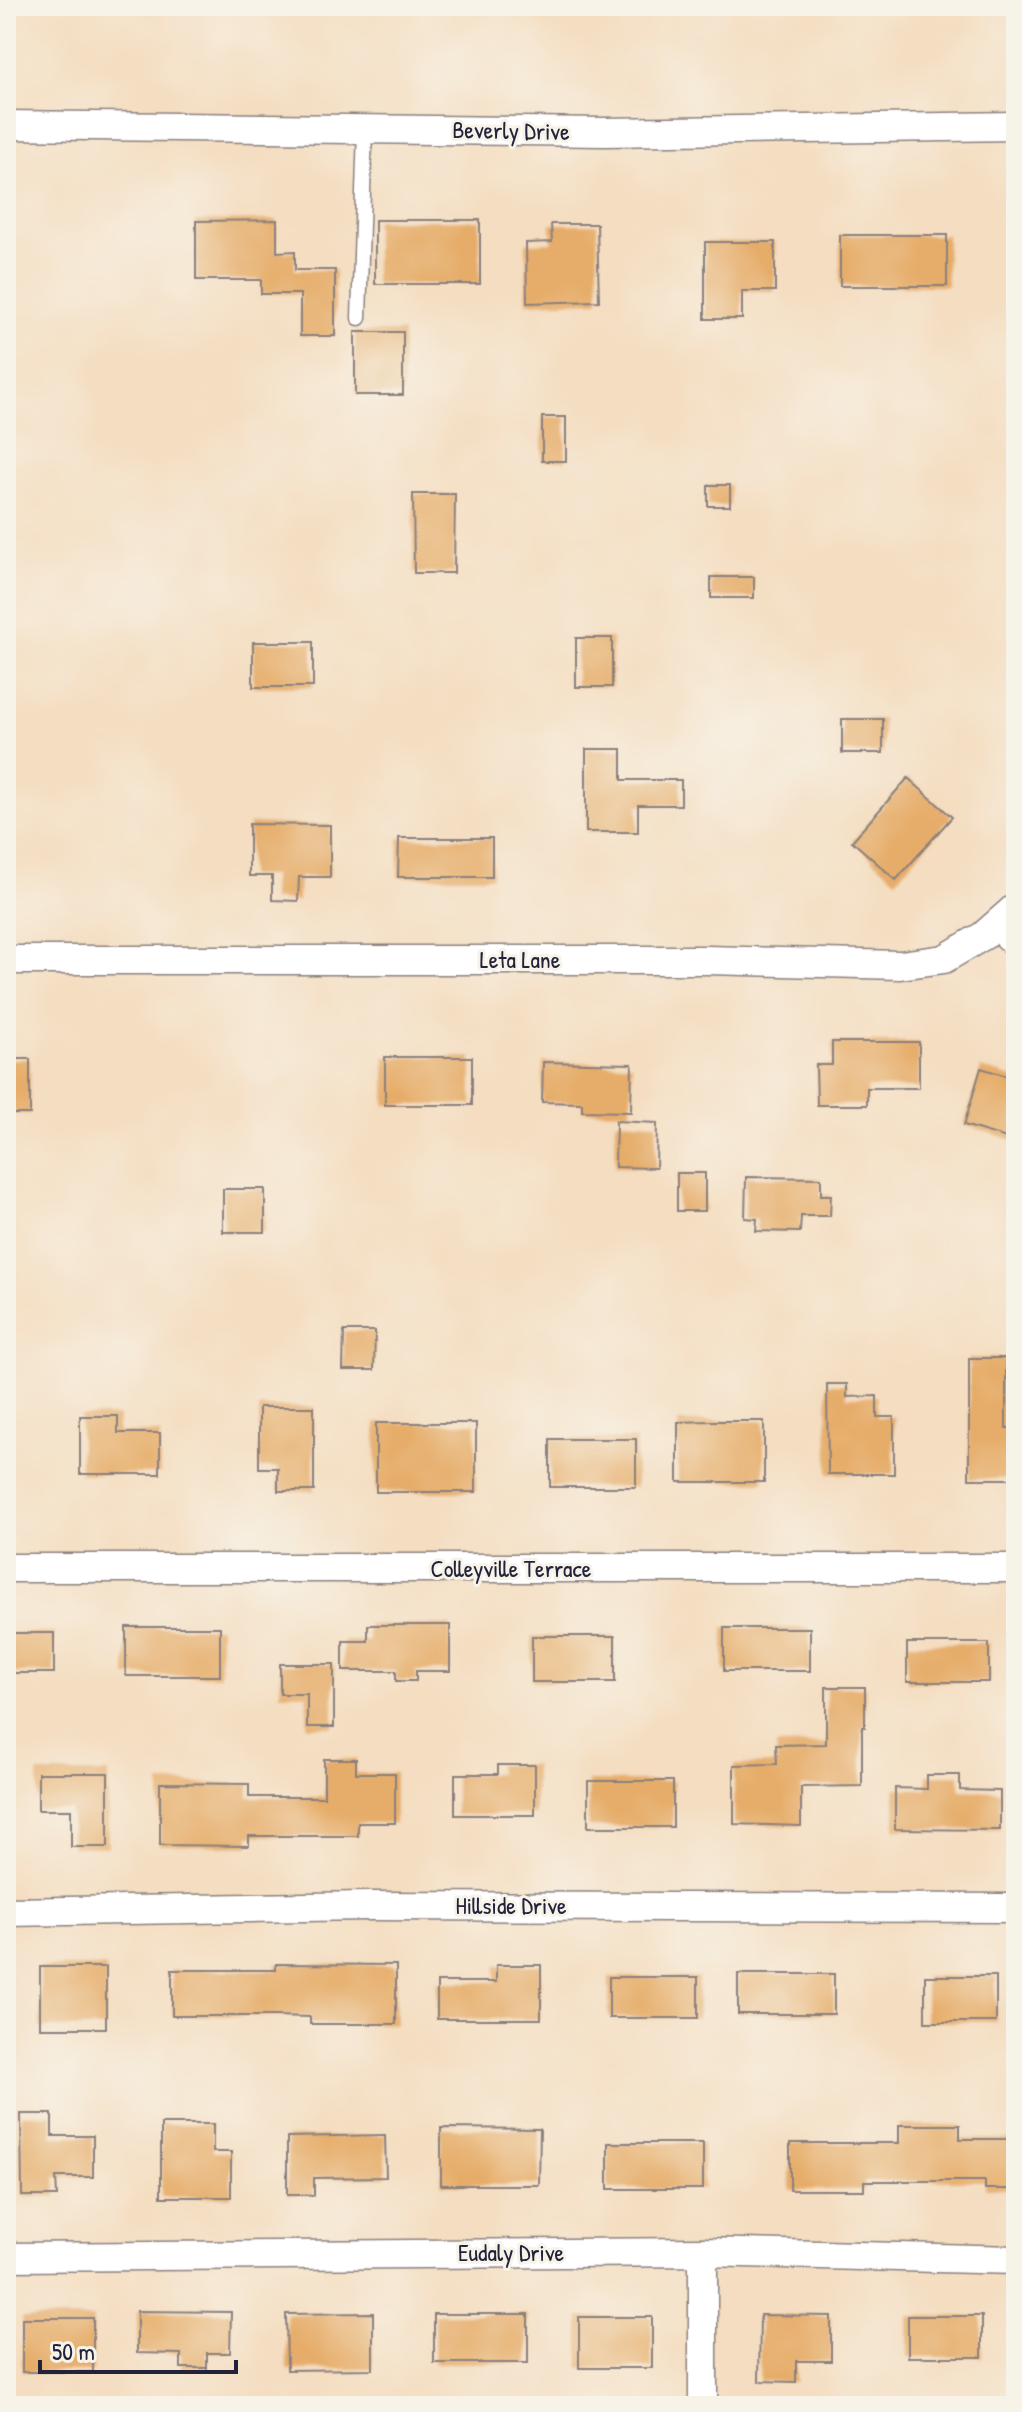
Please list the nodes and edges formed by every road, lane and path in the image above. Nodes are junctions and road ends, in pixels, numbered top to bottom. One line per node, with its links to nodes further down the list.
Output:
1 (6, 125): 3 (street, Beverly Drive)
2 (1016, 126): 3 (street, Beverly Drive)
3 (365, 129): 4 (lane)
4 (359, 318)
5 (1010, 925): 6 (street, Leta Lane)
6 (6, 960)
7 (6, 1568): 8 (street, Colleyville Terrace)
8 (1016, 1568)
9 (1016, 1908): 10 (street, Hillside Drive)
10 (6, 1912)
11 (703, 2252): 12 (street, Eudaly Drive); 13 (street, Eudaly Drive); 14 (street)
12 (6, 2257)
13 (1016, 2260)
14 (703, 2406)

